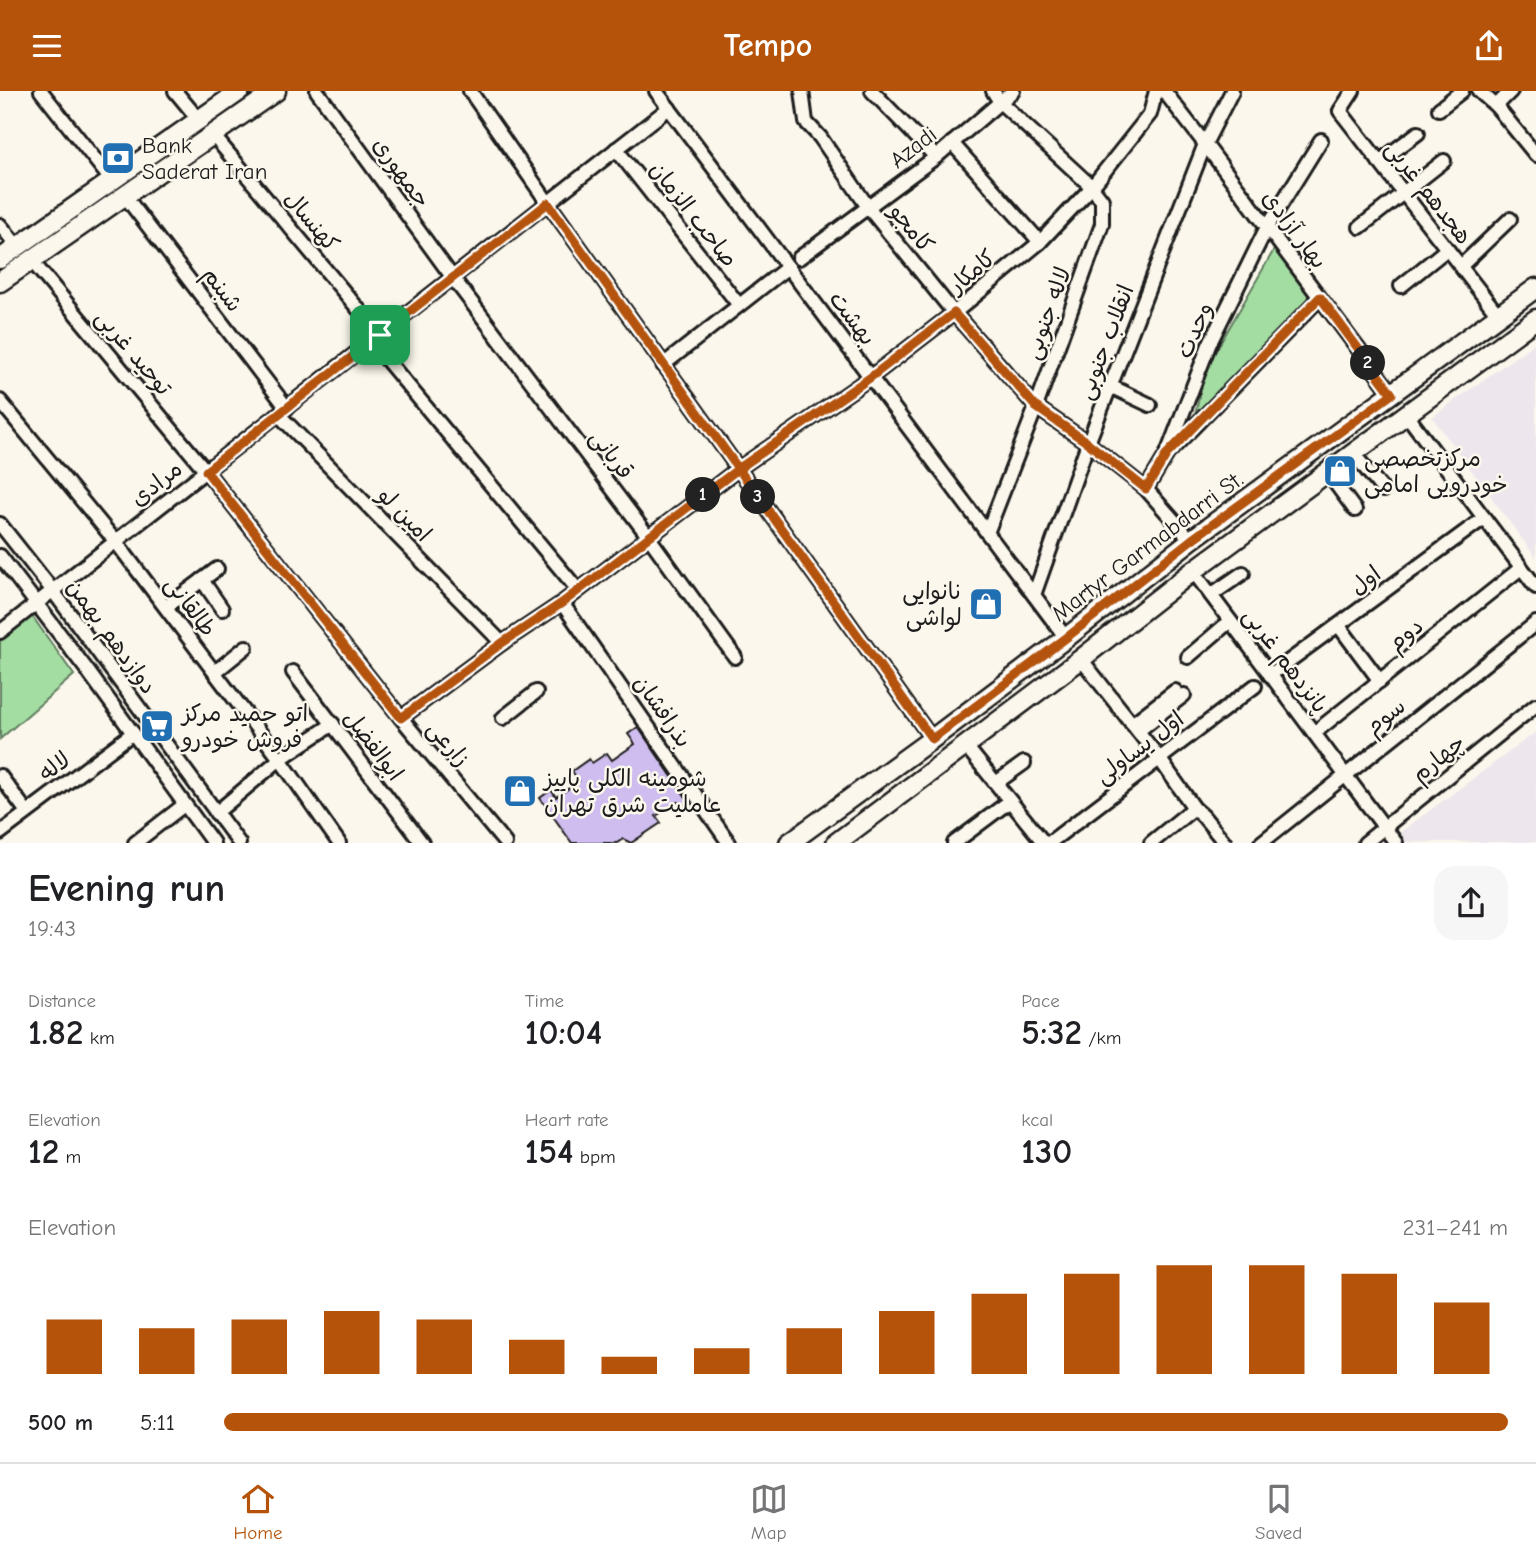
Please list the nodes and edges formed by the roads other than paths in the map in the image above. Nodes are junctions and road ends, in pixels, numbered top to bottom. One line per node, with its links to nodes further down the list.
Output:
1 (40, 91): 33 (street)
2 (176, 91): 22 (street)
3 (240, 91): 22 (main road)
4 (276, 91): 24 (main road)
5 (317, 91): 51 (street, جمهوری)
6 (470, 91): 37 (street)
7 (802, 91): 38 (street, کامجو)
8 (872, 91): 30 (street)
9 (1013, 91): 18 (street, Azadi)
10 (1156, 91): 34 (street, کامکار)
11 (1164, 91): 27 (street, بهار آزادی)
12 (1233, 91): 27 (street, انقلاب جنوبی)
13 (1462, 91): 21 (street)
14 (1479, 91): 19 (street)
15 (1511, 91): 19 (street)
16 (659, 92): 20 (street, بهشت)
17 (1352, 92): 32 (street, هجدهم غربی)
18 (997, 96): 26 (street, Azadi); 34 (street)
19 (1496, 106): 29 (street)
20 (669, 108): 28 (street, مرادی); 50 (street, بهشت)
21 (1439, 110)
22 (199, 120): 33 (main road)
23 (1418, 133): 32 (street)
24 (213, 135): 36 (main road); 60 (street, کهنسال)
25 (1321, 140): 41 (street, وحدت)
26 (952, 143): 30 (street, Azadi); 43 (street)
27 (1205, 144): 41 (street, بهار آزادی); 63 (street, انقلاب جنوبی)
28 (616, 149): 37 (street, مرادی); 56 (street, صاحب الزمان)
29 (1536, 155)
30 (936, 157): 38 (street, Azadi)
31 (1444, 161): 35 (street)
32 (1379, 162): 35 (street, هجدهم غربی)
33 (113, 181): 36 (main road); 44 (main road)
34 (1092, 187): 43 (street, کامکار); 67 (street, لاله جنوبی)
35 (1404, 193): 42 (street); 45 (street, هجدهم غربی)
36 (125, 196): 48 (main road); 68 (street, شبنم)
37 (548, 203): 51 (street, مرادی); 61 (street)
38 (868, 207): 46 (street, Azadi); 57 (street, کامجو)
39 (1510, 219): 49 (street)
40 (0, 225): 44 (street)
41 (1267, 227): 55 (street, بهار آزادی); 72 (street, وحدت)
42 (1360, 227)
43 (1040, 242): 57 (street, کامکار)
44 (18, 247): 47 (main road)
45 (1447, 249): 49 (street, هجدهم غربی); 53 (street)
46 (799, 258)
47 (0, 259)
48 (31, 260): 52 (main road); 74 (street, توحید غربی)
49 (1461, 266): 58 (street, هجدهم غربی)
50 (788, 267): 56 (street); 62 (street, بهشت)
51 (453, 278): 60 (street, مرادی); 82 (street, قربانی)
52 (0, 282)
53 (1401, 286)
54 (1536, 288): 58 (main road, Martyr Garmabdarri St.)
55 (1320, 297): 64 (street, بهار آزادی); 72 (street, وحدت)
56 (739, 306): 61 (street)
57 (954, 313): 62 (street, کامکار); 67 (street, کامجو)
58 (1499, 316): 64 (main road, Martyr Garmabdarri St.)
59 (1536, 319): 69 (main road, Martyr Garmabdarri St.)
60 (375, 338): 68 (street, مرادی); 92 (street)
61 (663, 365): 73 (street)
62 (871, 377): 73 (street, کامکار); 81 (street, بهشت)
63 (1110, 386): 66 (street); 70 (street, انقلاب جنوبی)
64 (1392, 394): 69 (main road); 83 (main road, Martyr Garmabdarri St.)
65 (0, 401): 84 (street, طالقانی)
66 (1150, 405)
67 (1036, 407): 70 (street, کامجو); 81 (street, لاله جنوبی)
68 (282, 411): 74 (street, مرادی); 105 (street, امین لو)
69 (1406, 414): 71 (main road, Martyr Garmabdarri St.); 79 (street)
70 (1088, 443): 76 (street, کامجو); 94 (street, انقلاب جنوبی)
71 (1353, 453): 75 (main road, Martyr Garmabdarri St.); 77 (street)
72 (1167, 454): 76 (street, وحدت)
73 (738, 469): 82 (street, کامکار); 124 (street)
74 (206, 471): 84 (street, مرادی); 118 (street, زارعی)
75 (1327, 472): 78 (street); 88 (main road, Martyr Garmabdarri St.)
76 (1146, 489): 83 (street, کامجو)
77 (1383, 489)
78 (1354, 510)
79 (1484, 518): 86 (street); 102 (street, اول)
80 (0, 524): 93 (street, دوازدهم بهمن)
81 (987, 533): 94 (street, بهشت)
82 (648, 536): 92 (street, کامکار); 107 (street, قربانی)
83 (1191, 540): 104 (main road, Martyr Garmabdarri St.)
84 (116, 541): 93 (street, مرادی); 98 (street, طالقانی)
85 (0, 555): 97 (street, دوازدهم بهمن)
86 (1521, 568): 91 (street); 113 (street, دوم)
87 (217, 569): 90 (street)
88 (1193, 571): 95 (street, پانزدهم غربی); 109 (main road, Martyr Garmabdarri St.)
89 (1242, 573): 95 (street)
90 (202, 580): 98 (street); 99 (street)
91 (1536, 587)
92 (578, 590): 96 (street, کامکار)
93 (53, 591): 97 (street, مرادی); 136 (street, دوازدهم بهمن)
94 (1034, 595): 104 (street, بهشت)
95 (1211, 595): 100 (street, پانزدهم غربی)
96 (562, 603): 105 (street, کامکار); 145 (street, بذرافشان)
97 (36, 604): 103 (street, مرادی); 122 (street, دوازدهم بهمن)
98 (166, 607): 110 (street, طالقانی)
99 (222, 610)
100 (1230, 621): 108 (street); 112 (street, پانزدهم غربی)
101 (1536, 623): 130 (street, سوم)
102 (1339, 626): 112 (street, اول); 113 (street)
103 (0, 632)
104 (1066, 638): 109 (main road); 124 (main road, Martyr Garmabdarri St.)
105 (502, 643): 118 (street, کامکار)
106 (246, 647): 110 (street)
107 (735, 657)
108 (1188, 657)
109 (1081, 659): 121 (street); 125 (main road, Martyr Garmabdarri St.)
110 (215, 672): 127 (street, طالقانی)
111 (293, 672): 120 (street, ابوالفضل)
112 (1270, 675): 123 (street, پانزدهم غربی)
113 (1380, 681): 123 (street, دوم)
114 (1255, 686): 126 (street, اول یساولی)
115 (536, 692): 119 (street)
116 (1180, 693): 121 (street)
117 (1536, 705): 137 (street, چهارم)
118 (401, 718): 144 (street, زارعی)
119 (503, 719)
120 (333, 724): 127 (street); 143 (street, ابوالفضل)
121 (1135, 727): 126 (street)
122 (133, 733): 133 (street, دوازدهم بهمن); 135 (street, لاله)
123 (1314, 733): 130 (street, پانزدهم غربی)
124 (932, 739): 146 (main road, Martyr Garmabdarri St.)
125 (965, 745): 131 (street); 147 (main road, Martyr Garmabdarri St.)
126 (1159, 758): 134 (street); 149 (street, اول یساولی)
127 (280, 759): 136 (street); 142 (street, طالقانی)
128 (1024, 763): 131 (street)
129 (0, 775): 135 (street)
130 (1345, 775): 137 (street, پانزدهم غربی); 152 (street, سوم)
131 (996, 783): 132 (street)
132 (1010, 801): 148 (street); 149 (street)
133 (184, 806): 139 (street); 140 (street, دوازدهم بهمن)
134 (1194, 808): 150 (street); 151 (street)
135 (27, 812): 138 (street, لاله)
136 (216, 813): 141 (street, دوازدهم بهمن)
137 (1385, 828): 153 (street, چهارم); 154 (street, پانزدهم غربی)
138 (0, 833)
139 (135, 842)
140 (213, 842)
141 (239, 842)
142 (339, 842)
143 (422, 842)
144 (505, 842)
145 (730, 842)
146 (789, 842)
147 (836, 842)
148 (954, 842)
149 (1047, 842)
150 (1151, 842)
151 (1225, 842)
152 (1261, 842)
153 (1366, 842)
154 (1396, 842)

